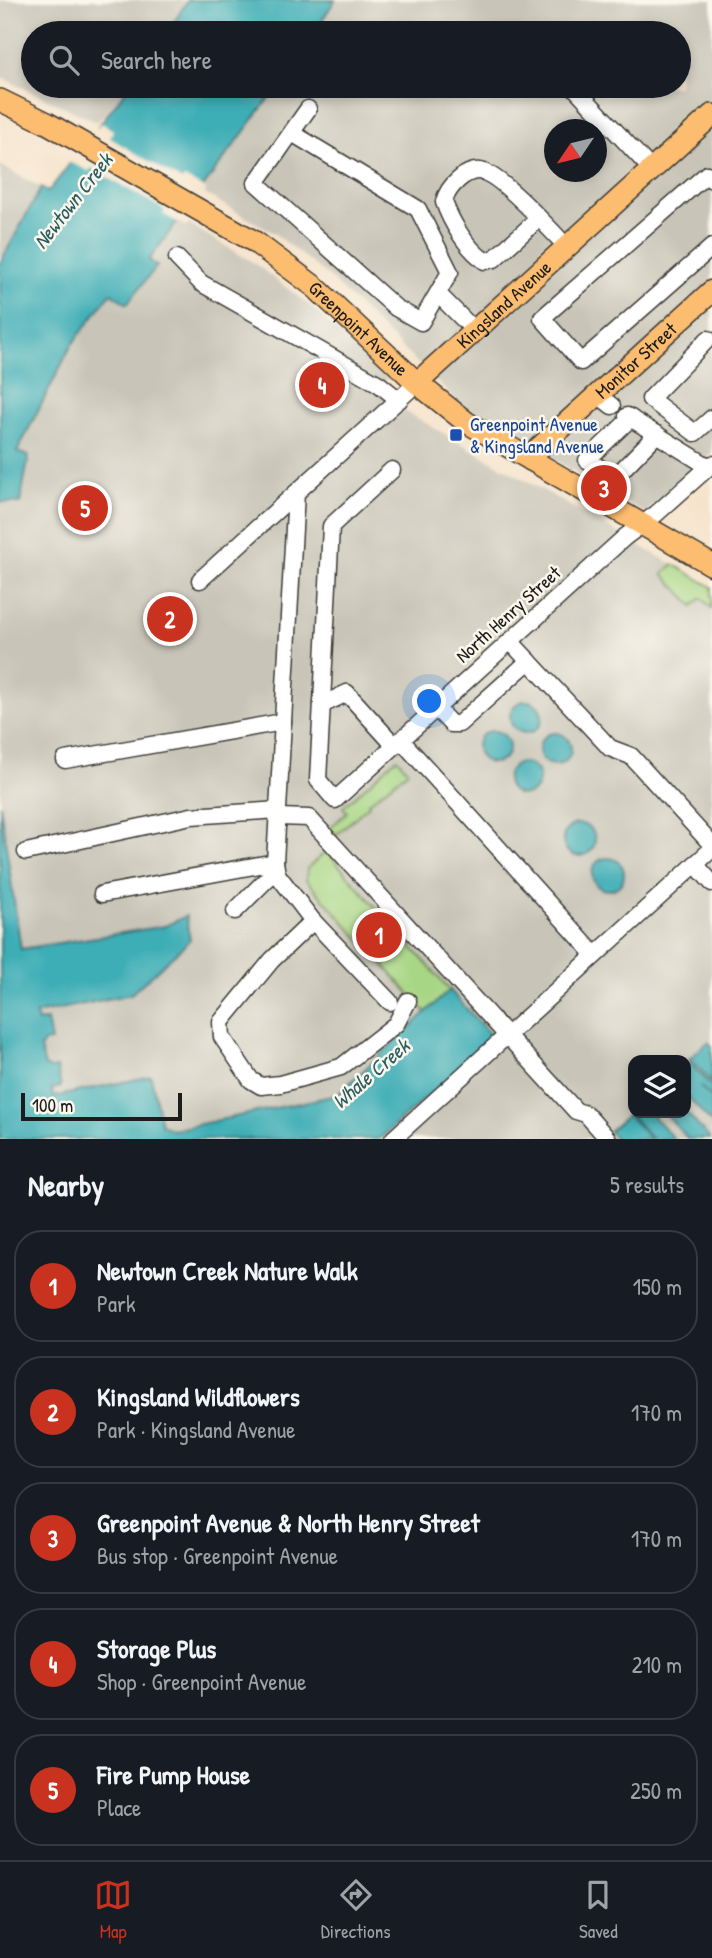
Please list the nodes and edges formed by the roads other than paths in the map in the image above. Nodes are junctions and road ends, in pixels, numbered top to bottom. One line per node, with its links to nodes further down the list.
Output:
1 (584, 98): 6 (street)
2 (0, 100): 16 (main road, Greenpoint Avenue)
3 (308, 109): 5 (street)
4 (712, 115): 6 (main road, Kingsland Avenue)
5 (292, 133): 13 (street); 13 (street)
6 (652, 170): 9 (main road, Kingsland Avenue)
7 (712, 180): 10 (street)
8 (538, 219): 8 (street); 9 (street)
9 (566, 246): 14 (main road, Kingsland Avenue)
10 (712, 247)
11 (177, 258): 17 (street, Greenpoint Avenue)
12 (712, 291): 20 (main road, Monitor Street)
13 (438, 294): 14 (street)
14 (474, 330): 16 (main road, Kingsland Avenue)
15 (708, 339): 18 (street)
16 (417, 383): 17 (street, Kingsland Avenue); 20 (main road, Greenpoint Avenue)
17 (399, 400): 23 (street, Kingsland Avenue)
18 (712, 418)
19 (657, 434): 19 (street); 21 (street)
20 (531, 460): 24 (main road, Greenpoint Avenue)
21 (710, 465): 24 (street, North Henry Street)
22 (392, 470): 29 (street)
23 (296, 493): 26 (street, Kingsland Avenue); 31 (street)
24 (641, 525): 25 (main road, Greenpoint Avenue); 27 (street, North Henry Street)
25 (712, 565)
26 (200, 580)
27 (510, 640): 28 (street); 30 (street, North Henry Street)
28 (529, 661): 30 (street); 35 (street)
29 (322, 705): 32 (street); 32 (street, North Henry Street)
30 (436, 708): 32 (street, North Henry Street)
31 (283, 722): 33 (street); 34 (street)
32 (398, 743): 43 (street)
33 (65, 760)
34 (278, 814): 36 (street); 37 (street); 46 (street)
35 (712, 847): 38 (street)
36 (26, 852)
37 (275, 862): 40 (street); 41 (street); 42 (street)
38 (695, 864): 39 (street); 43 (street)
39 (712, 883)
40 (102, 894)
41 (236, 911)
42 (313, 921): 44 (street); 45 (street)
43 (595, 955): 46 (street)
44 (408, 1001)
45 (390, 1002)
46 (508, 1035): 47 (street); 48 (street)
47 (393, 1139)
48 (608, 1139)

